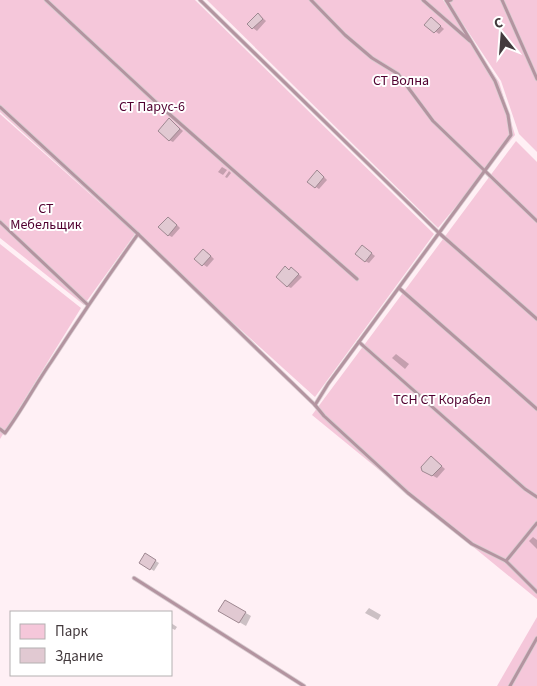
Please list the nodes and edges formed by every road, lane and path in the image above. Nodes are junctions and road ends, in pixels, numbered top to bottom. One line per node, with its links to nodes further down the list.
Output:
1 (46, 0): 16 (lane)
2 (200, 0): 14 (lane)
3 (311, 0): 11 (lane)
4 (423, 0): 8 (lane)
5 (451, 0): 7 (lane)
6 (502, 0): 9 (lane)
7 (446, 1): 8 (lane)
8 (472, 44): 11 (lane)
9 (537, 79)
10 (0, 107): 15 (lane)
11 (484, 172): 12 (lane); 14 (lane)
12 (537, 221)
13 (0, 222): 18 (lane)
14 (439, 233): 17 (lane); 19 (lane)
15 (138, 234): 18 (lane); 21 (lane)
16 (357, 279)
17 (399, 288): 20 (lane); 22 (lane)
18 (88, 305): 23 (lane)
19 (537, 319)
20 (359, 342): 21 (lane); 24 (lane)
21 (315, 405): 26 (lane)
22 (537, 409)
23 (0, 429)
24 (537, 498)
25 (537, 523): 26 (lane)
26 (506, 561): 28 (lane)
27 (134, 578): 30 (lane)
28 (537, 592)
29 (537, 638): 31 (lane)
30 (304, 686)
31 (510, 686)

